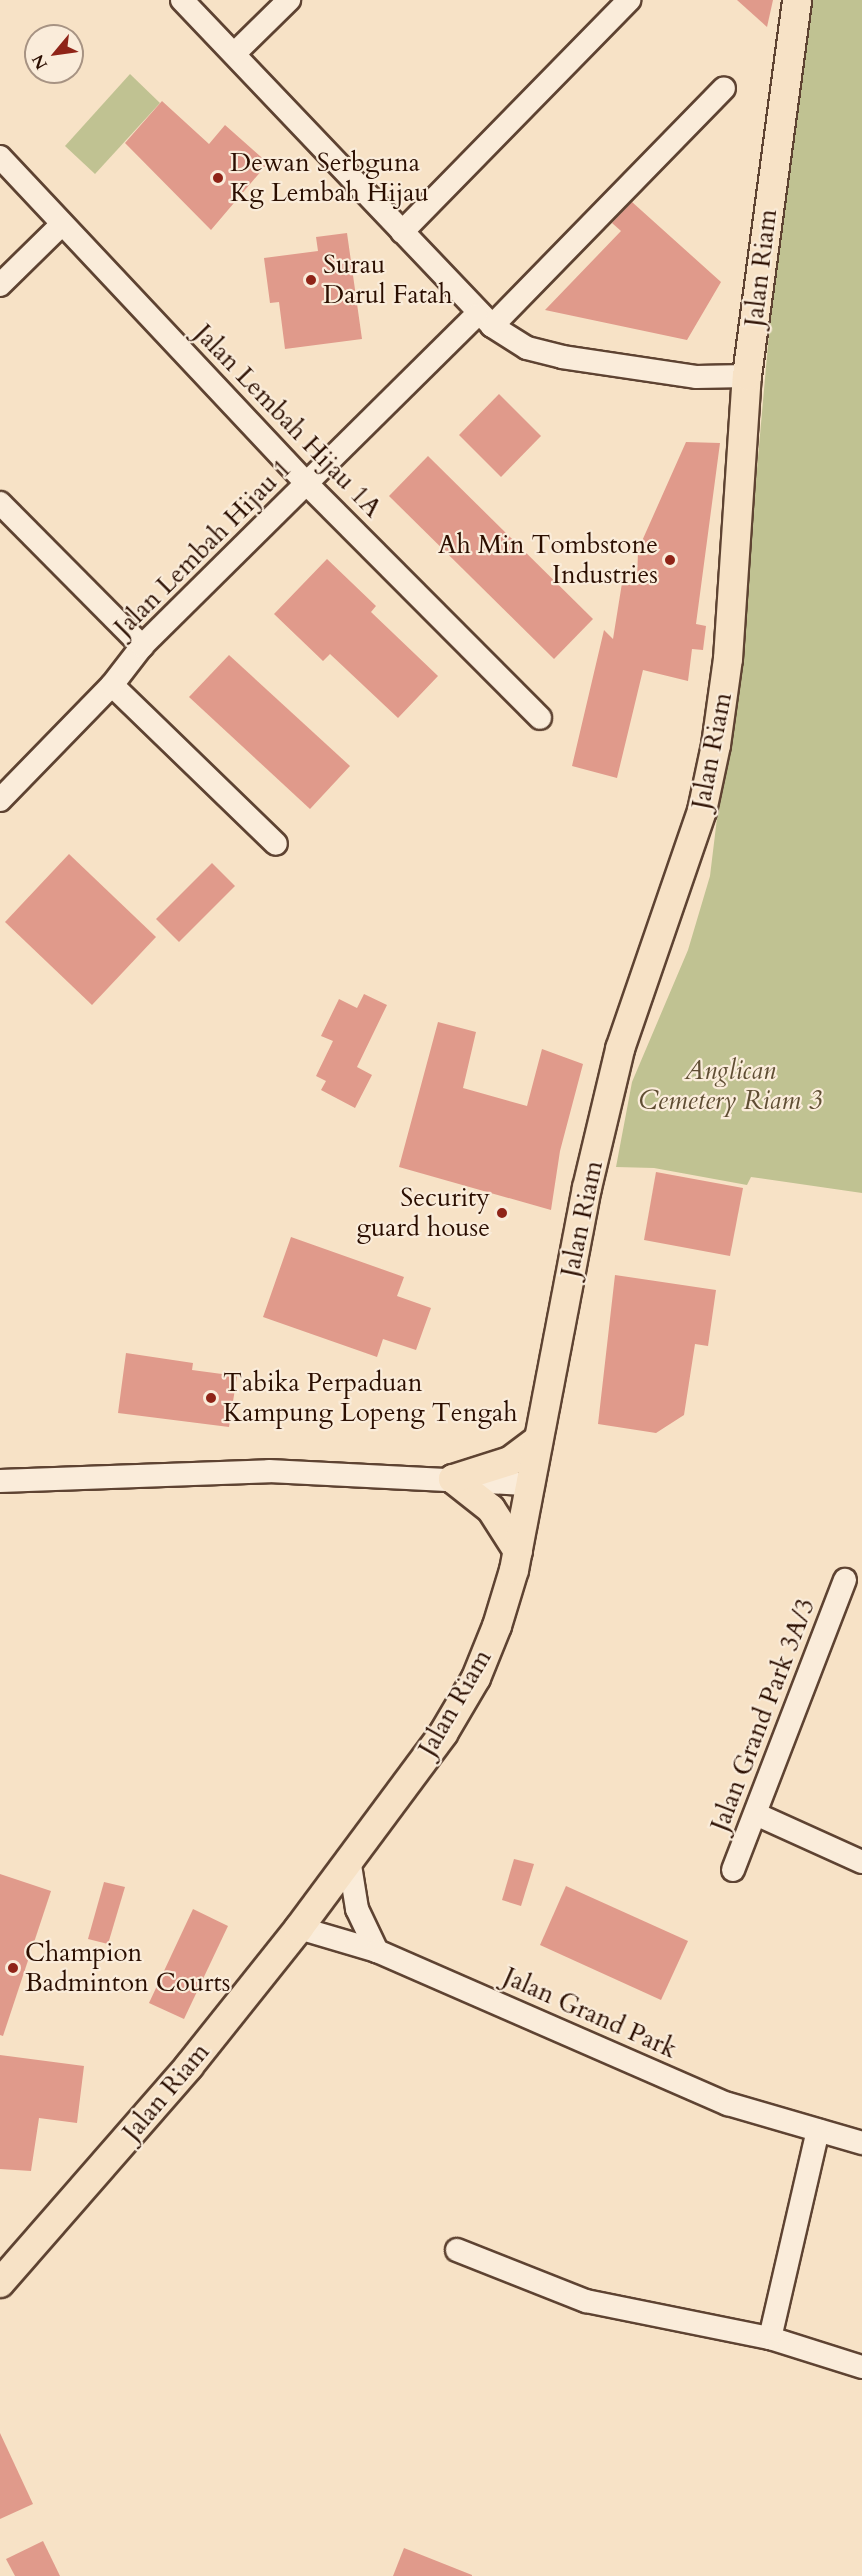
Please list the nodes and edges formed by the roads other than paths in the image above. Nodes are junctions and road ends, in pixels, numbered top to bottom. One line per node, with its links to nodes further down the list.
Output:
1 (182, 0): 5 (street)
2 (289, 0): 5 (street)
3 (629, 0): 9 (street)
4 (797, 0): 12 (main road, Jalan Riam)
5 (235, 53): 9 (street)
6 (724, 88): 11 (street, Jalan Lembah Hijau 1)
7 (0, 158): 8 (street, Jalan Lembah Hijau 1A)
8 (61, 225): 10 (street); 13 (street, Jalan Lembah Hijau 1A)
9 (402, 232): 11 (street)
10 (0, 285)
11 (484, 320): 12 (street); 13 (street, Jalan Lembah Hijau 1)
12 (747, 376): 20 (main road, Jalan Riam)
13 (307, 484): 15 (street, Jalan Lembah Hijau 1); 17 (street, Jalan Lembah Hijau 1A)
14 (0, 503): 15 (street)
15 (142, 646): 16 (street, Jalan Lembah Hijau 1)
16 (112, 686): 18 (street, Jalan Lembah Hijau 1); 19 (street)
17 (540, 718)
18 (0, 800)
19 (276, 844)
20 (538, 1440): 21 (main road); 23 (main road, Jalan Riam)
21 (453, 1479): 22 (street); 23 (street); 24 (main road)
22 (0, 1481)
23 (530, 1484): 24 (main road, Jalan Riam)
24 (518, 1551): 27 (main road, Jalan Riam)
25 (845, 1580): 26 (street, Jalan Grand Park 3A/3)
26 (758, 1815): 28 (street); 29 (street, Jalan Grand Park 3A/3)
27 (349, 1859): 30 (main road, Jalan Riam); 31 (street)
28 (862, 1862)
29 (733, 1870)
30 (299, 1928): 31 (street, Jalan Grand Park); 35 (main road, Jalan Riam)
31 (377, 1951): 32 (street, Jalan Grand Park)
32 (818, 2130): 33 (street, Jalan Grand Park); 36 (street)
33 (862, 2143)
34 (458, 2250): 36 (street)
35 (0, 2283)
36 (770, 2338): 37 (street)
37 (862, 2367)

